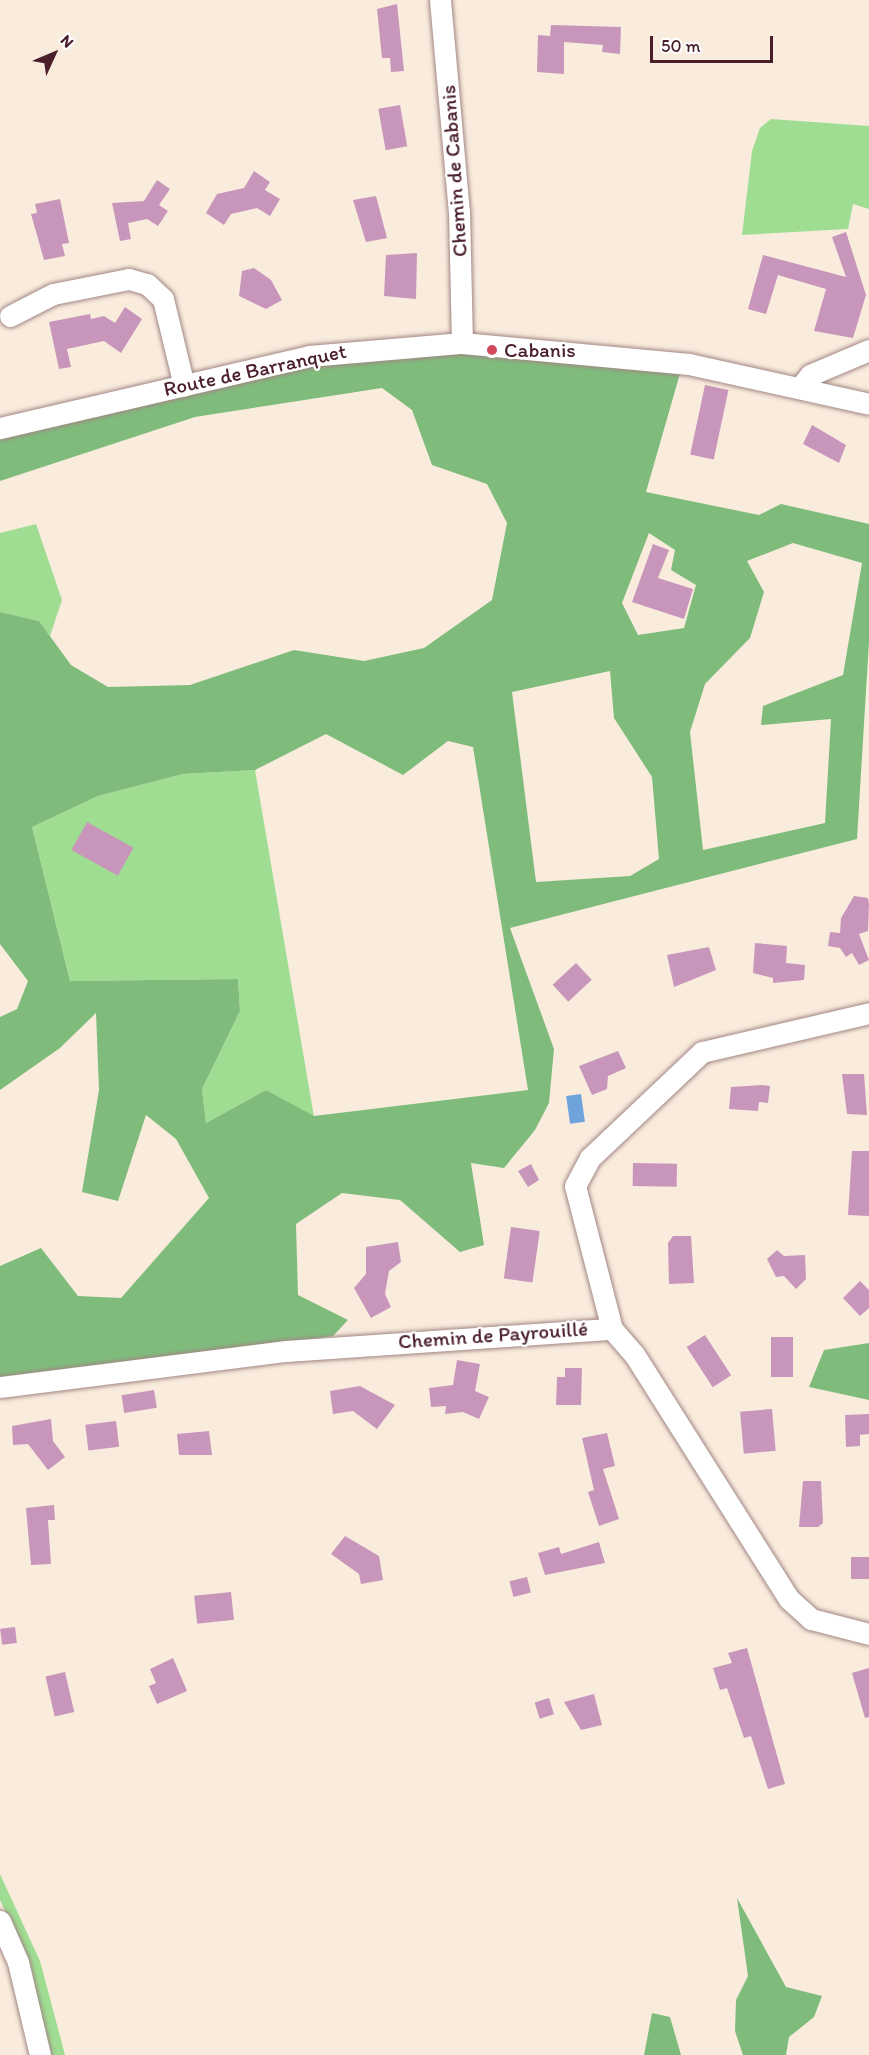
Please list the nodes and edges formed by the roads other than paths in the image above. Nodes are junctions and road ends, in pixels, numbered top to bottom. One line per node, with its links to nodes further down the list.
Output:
1 (440, 0): 3 (street, Chemin de Cabanis)
2 (9, 316): 6 (street)
3 (462, 343): 5 (street, Route de Barranquet); 6 (street, Route de Barranquet)
4 (869, 350): 5 (street)
5 (802, 385): 7 (street, Route de Barranquet)
6 (184, 386): 8 (street, Route de Barranquet)
7 (869, 404)
8 (0, 428)
9 (869, 1013): 10 (street)
10 (612, 1329): 11 (street, Chemin de Payrouillé); 12 (street, Chemin de Payrouillé)
11 (0, 1387)
12 (869, 1634)
13 (0, 1921): 14 (street)
14 (40, 2055)

